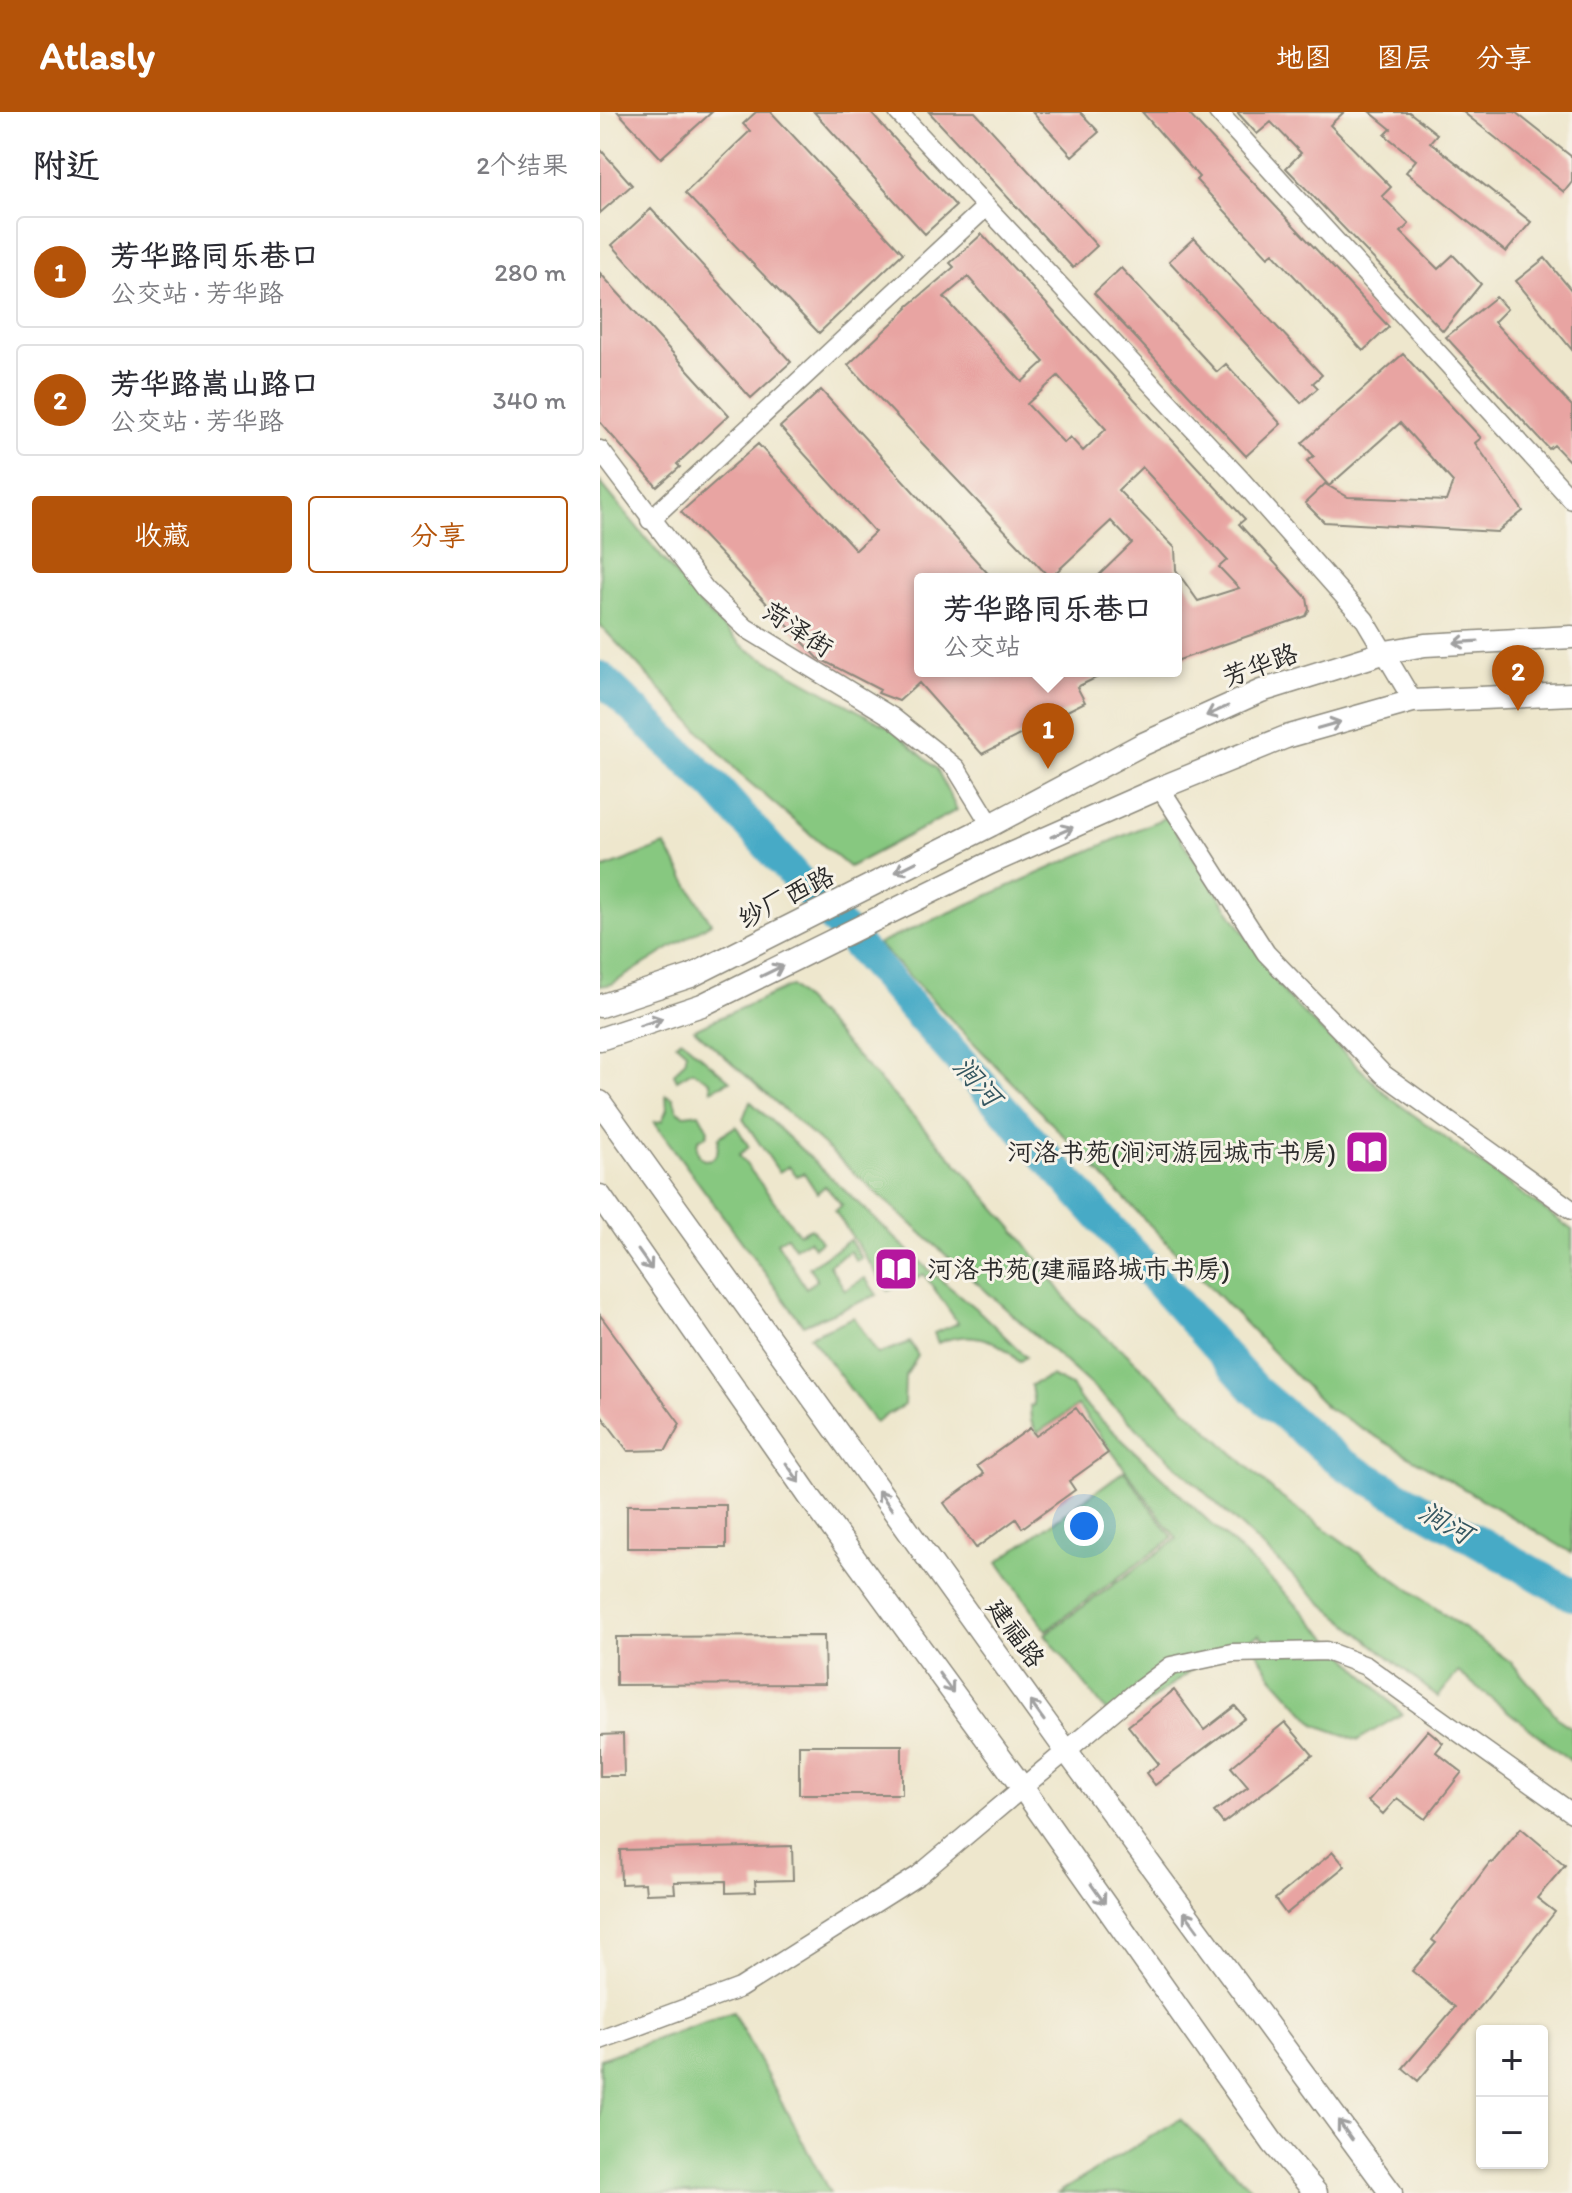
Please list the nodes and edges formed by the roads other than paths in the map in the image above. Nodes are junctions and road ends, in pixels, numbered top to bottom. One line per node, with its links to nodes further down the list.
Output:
1 (898, 112): 3 (street)
2 (1218, 112): 5 (street)
3 (986, 207): 6 (street); 8 (street)
4 (600, 450): 6 (street, 菏泽街)
5 (1572, 500)
6 (650, 520): 12 (street, 菏泽街)
7 (1572, 637): 8 (main road, 芳华路, one-way to 8)
8 (1386, 652): 10 (street); 12 (main road, 芳华路, one-way to 12)
9 (1572, 694): 10 (main road)
10 (1413, 701): 11 (main road, one-way to 10)
11 (1160, 788): 14 (main road, one-way to 11); 17 (street)
12 (984, 828): 13 (main road, 纱厂西路, one-way to 13)
13 (600, 1006)
14 (600, 1039)
15 (600, 1102): 18 (main road, 建福路, one-way to 15)
16 (600, 1196): 19 (main road, one-way to 19)
17 (1572, 1210)
18 (1067, 1751): 19 (street); 20 (street); 23 (main road, 建福路, one-way to 18)
19 (1022, 1787): 21 (street); 22 (main road, one-way to 22)
20 (1572, 1813)
21 (600, 2040)
22 (1316, 2193)
23 (1391, 2193)

